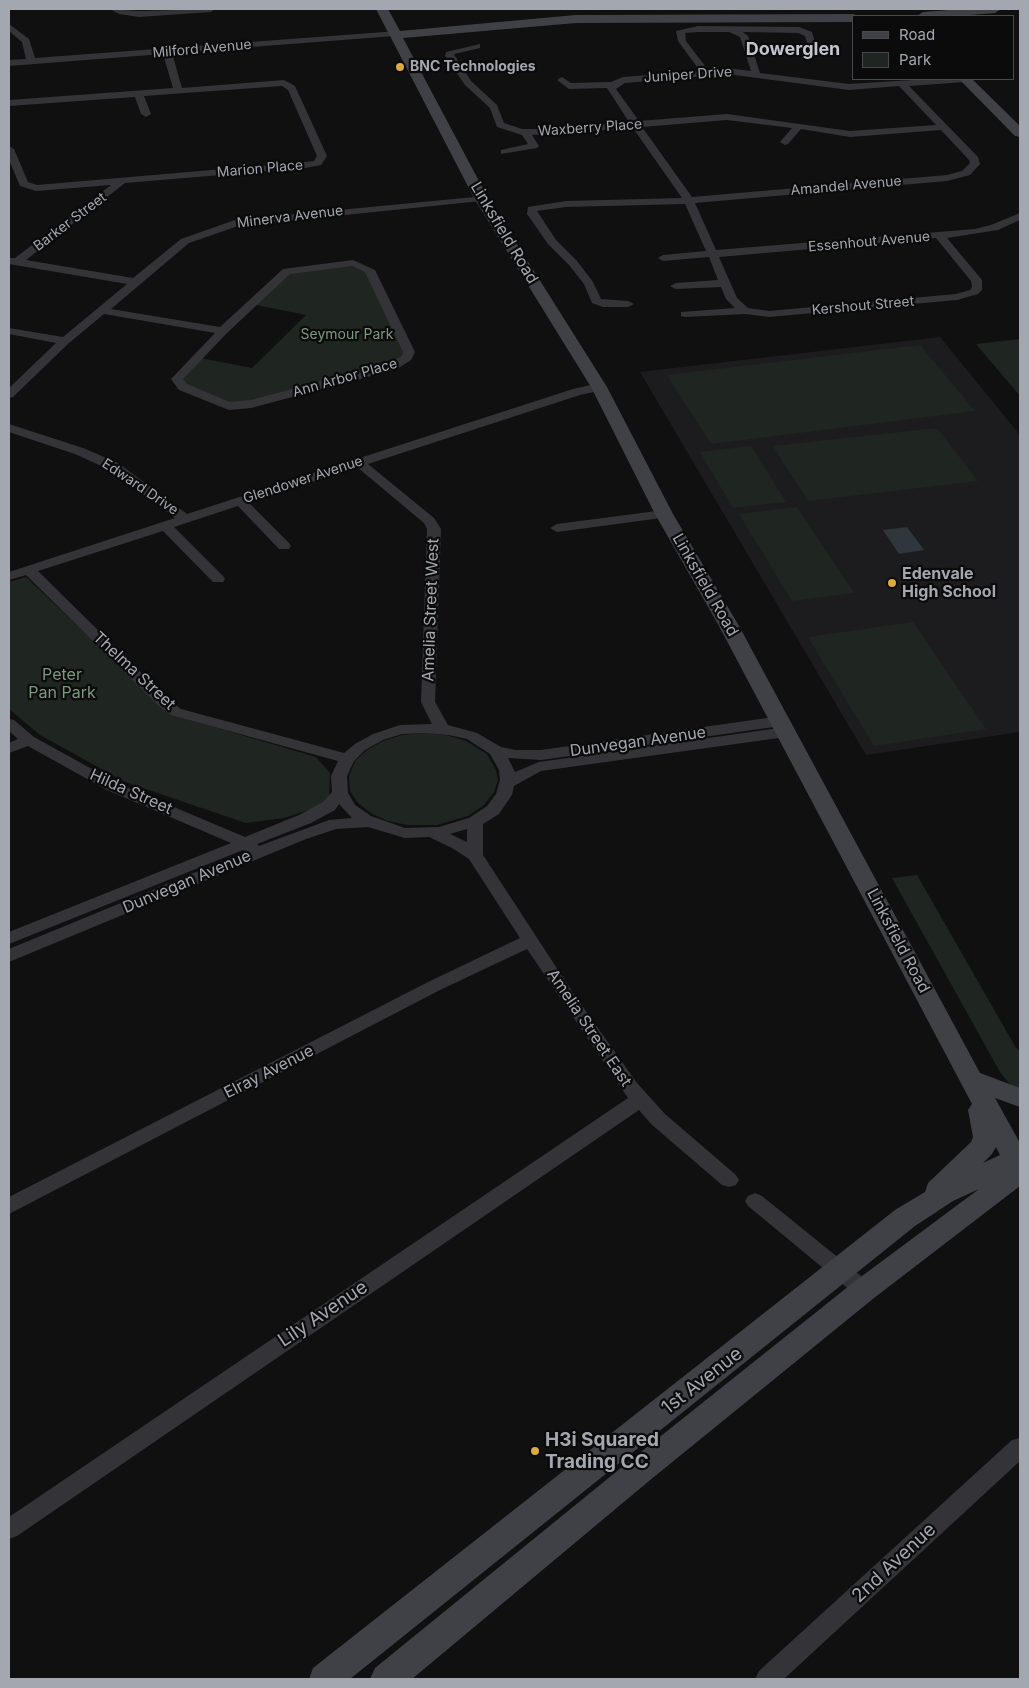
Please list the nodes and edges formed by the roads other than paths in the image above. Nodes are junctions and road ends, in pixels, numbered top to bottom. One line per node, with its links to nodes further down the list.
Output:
1 (114, 9): 2 (street)
2 (211, 9)
3 (995, 9): 5 (main road)
4 (383, 11): 11 (main road); 14 (main road, Linksfield Road)
5 (976, 12): 7 (main road); 8 (main road)
6 (670, 13): 9 (main road); 11 (main road)
7 (936, 15)
8 (964, 15)
9 (851, 18)
10 (9, 27): 19 (street)
11 (432, 30): 14 (main road)
12 (732, 30): 13 (street); 15 (street); 21 (street)
13 (754, 30): 15 (street); 18 (street)
14 (397, 36): 17 (street, Milford Avenue); 43 (main road, Linksfield Road)
15 (744, 36): 22 (street)
16 (477, 46): 37 (street, Waxberry Place)
17 (167, 52): 19 (street, Milford Avenue); 29 (street)
18 (814, 52)
19 (31, 61): 20 (street, Milford Avenue)
20 (9, 62)
21 (706, 73): 22 (street, Juniper Drive); 28 (street, Juniper Drive)
22 (756, 73): 27 (street, Juniper Drive)
23 (562, 80): 28 (street, Juniper Drive)
24 (945, 80): 27 (street, Juniper Drive)
25 (966, 80): 38 (main road)
26 (978, 80): 33 (main road)
27 (906, 82): 36 (street, Amandel Avenue)
28 (613, 85): 34 (street)
29 (178, 90): 30 (street, Marion Place); 42 (street, Marion Place)
30 (138, 93): 31 (street, Marion Place); 32 (street)
31 (9, 103)
32 (146, 114)
33 (1020, 120)
34 (636, 125): 35 (street, Waxberry Place); 37 (street, Waxberry Place); 44 (street)
35 (798, 127): 36 (street, Waxberry Place); 39 (street)
36 (943, 127): 44 (street, Amandel Avenue)
37 (526, 132): 41 (street)
38 (1020, 133)
39 (785, 142)
40 (9, 149): 42 (street, Marion Place)
41 (504, 152)
42 (122, 181): 49 (street, Barker Street)
43 (481, 198): 50 (street, Minerva Avenue); 60 (main road, Linksfield Road)
44 (689, 200): 47 (street); 53 (street, Amandel Avenue)
45 (1020, 216): 46 (street, Essenhout Avenue)
46 (940, 236): 47 (street, Essenhout Avenue); 55 (street, Kershout Street)
47 (714, 256): 48 (street, Essenhout Avenue); 51 (street)
48 (663, 258)
49 (13, 261): 50 (street)
50 (134, 282): 54 (street, Minerva Avenue)
51 (725, 283): 52 (street); 55 (street)
52 (676, 286)
53 (628, 304)
54 (104, 311): 58 (street); 59 (street, Minerva Avenue)
55 (744, 311): 56 (street)
56 (685, 314)
57 (9, 331): 59 (street)
58 (223, 331): 58 (street, Ann Arbor Place)
59 (65, 341): 61 (street, Minerva Avenue)
60 (599, 387): 63 (street, Glendower Avenue); 65 (main road, Linksfield Road)
61 (9, 394)
62 (9, 428): 66 (street, Edward Drive)
63 (358, 462): 64 (street, Glendower Avenue); 73 (street, Amelia Street West)
64 (240, 501): 66 (street, Glendower Avenue); 69 (street)
65 (664, 514): 68 (street); 75 (main road, Linksfield Road)
66 (185, 519): 67 (street, Glendower Avenue)
67 (165, 525): 70 (street, Glendower Avenue); 72 (street)
68 (557, 528)
69 (284, 546)
70 (29, 570): 71 (street, Glendower Avenue); 82 (street, Thelma Street)
71 (9, 576)
72 (218, 579)
73 (428, 702): 76 (street, Amelia Street West); 77 (street, Amelia Street West)
74 (9, 723): 78 (street, Hilda Street)
75 (784, 727): 80 (street, Dunvegan Avenue); 94 (main road, Linksfield Road)
76 (404, 729): 77 (street); 82 (street)
77 (442, 729): 81 (street)
78 (29, 740): 79 (street); 88 (street, Hilda Street)
79 (9, 748)
80 (642, 748): 81 (street, Dunvegan Avenue); 83 (street, Dunvegan Avenue)
81 (496, 751): 83 (street)
82 (347, 759): 84 (street)
83 (508, 783): 86 (street)
84 (340, 793): 85 (street); 88 (street, Dunvegan Avenue)
85 (369, 822): 87 (street); 88 (street, Dunvegan Avenue)
86 (475, 822): 87 (street); 89 (street)
87 (433, 833): 89 (street, Amelia Street East)
88 (252, 848): 90 (street, Dunvegan Avenue)
89 (475, 856): 92 (street, Amelia Street East)
90 (58, 927): 91 (street, Dunvegan Avenue); 93 (street, Dunvegan Avenue)
91 (9, 938)
92 (530, 940): 96 (street, Amelia Street East); 101 (street, Elray Avenue)
93 (9, 956)
94 (975, 1085): 95 (main road); 97 (main road, Linksfield Road); 100 (main road)
95 (1020, 1098)
96 (639, 1100): 98 (street, Amelia Street East); 107 (street, Lily Avenue)
97 (1019, 1164): 100 (main road, 1st Avenue); 103 (main road, 1st Avenue)
98 (729, 1180)
99 (755, 1201): 102 (street)
100 (924, 1205): 102 (main road, 1st Avenue)
101 (9, 1206)
102 (840, 1271): 103 (street); 105 (main road, 1st Avenue)
103 (864, 1290): 106 (main road, 1st Avenue)
104 (1020, 1447): 110 (street, 2nd Avenue)
105 (616, 1449): 106 (main road); 108 (main road, 1st Avenue)
106 (638, 1472): 109 (main road, 1st Avenue)
107 (9, 1529)
108 (325, 1679)
109 (387, 1679)
110 (767, 1679)

